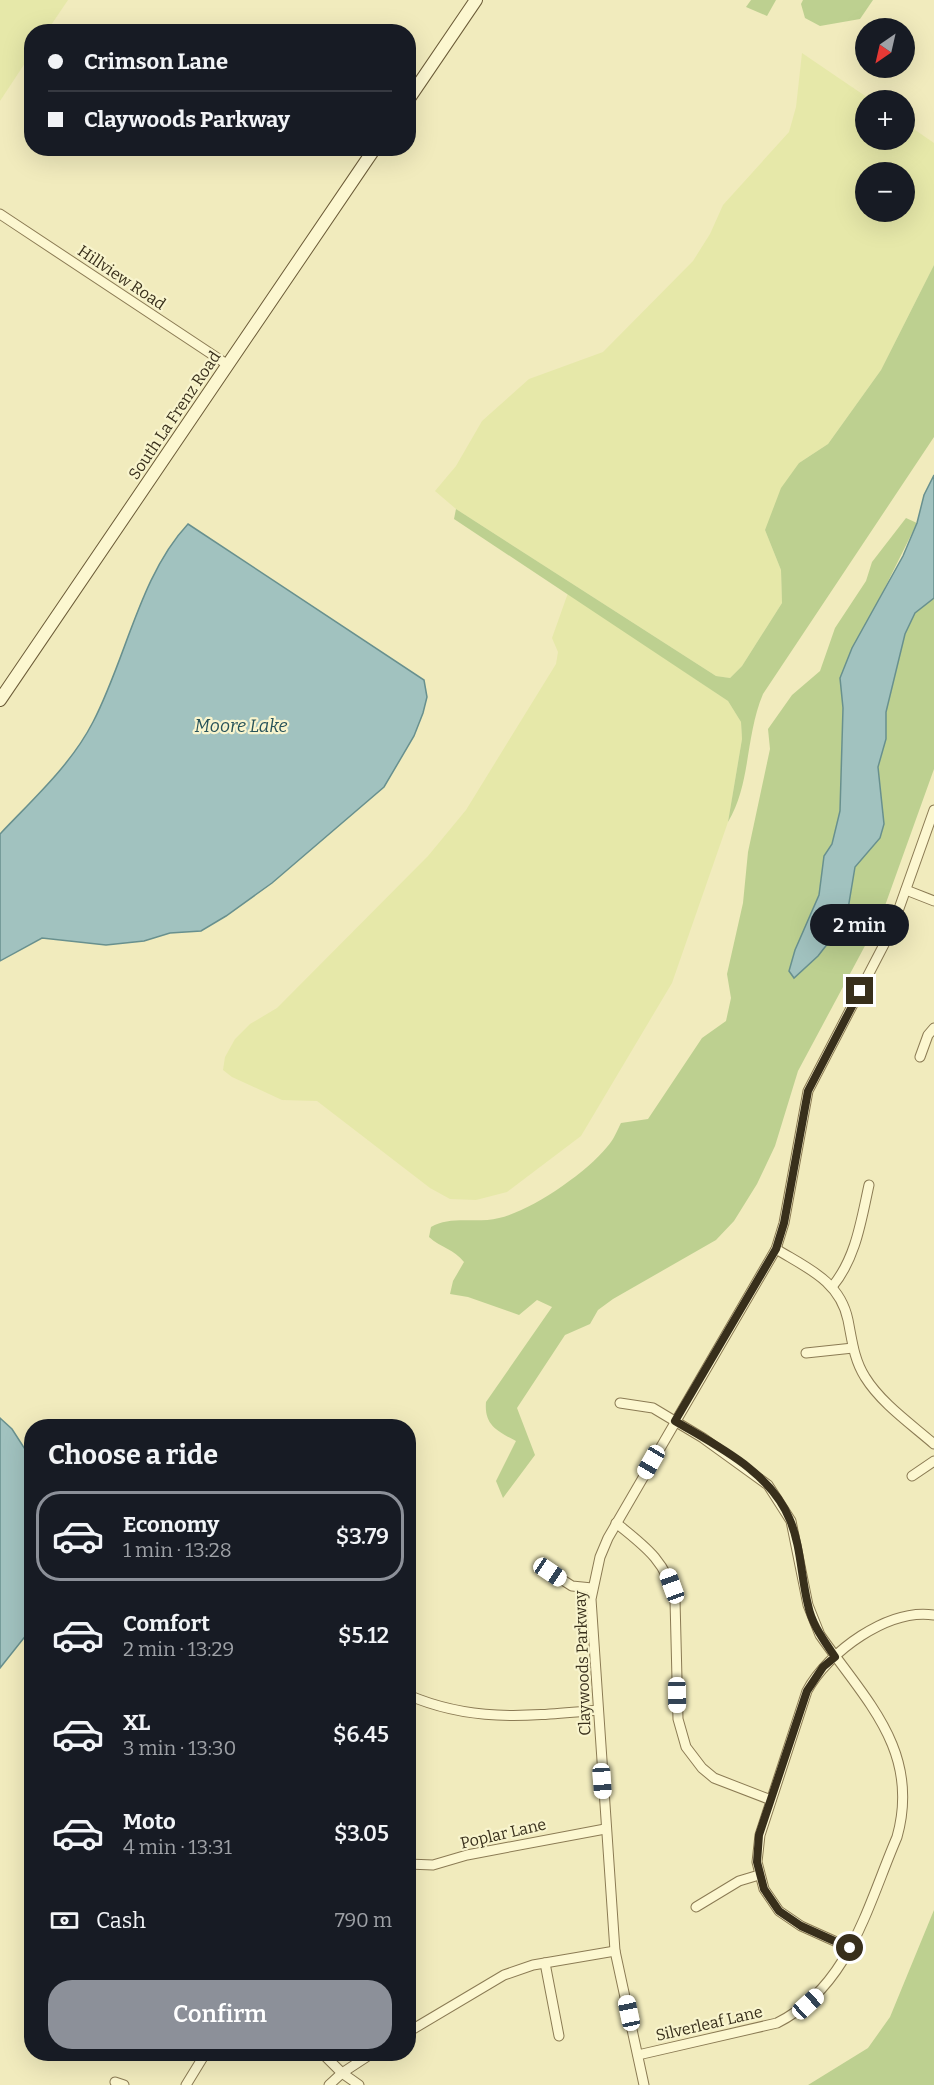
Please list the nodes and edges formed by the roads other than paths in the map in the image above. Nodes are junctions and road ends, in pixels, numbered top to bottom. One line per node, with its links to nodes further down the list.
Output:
1 (476, 0): 2 (street)
2 (416, 88)
3 (370, 156): 5 (street, South La Frenz Road)
4 (0, 214): 5 (street, Hillview Road)
5 (228, 365): 6 (street, South La Frenz Road)
6 (0, 700)
7 (934, 810): 8 (street, Claywoods Parkway)
8 (906, 890): 9 (street); 13 (street, Claywoods Parkway)
9 (934, 901)
10 (934, 1028): 11 (street)
11 (920, 1057)
12 (869, 1185): 14 (street)
13 (776, 1249): 14 (street); 18 (street, Claywoods Parkway)
14 (832, 1287): 15 (street)
15 (853, 1348): 16 (street); 19 (street)
16 (806, 1353)
17 (620, 1403): 18 (street, Silverleaf Lane)
18 (675, 1421): 22 (street, Claywoods Parkway); 26 (street, Silverleaf Lane)
19 (934, 1444)
20 (934, 1461): 21 (street)
21 (912, 1476)
22 (616, 1523): 24 (street, Claywoods Parkway); 29 (street)
23 (550, 1572): 24 (street)
24 (592, 1588): 28 (street, Claywoods Parkway)
25 (934, 1616): 26 (street)
26 (835, 1657): 29 (street); 34 (street, Silverleaf Lane)
27 (416, 1698): 28 (street)
28 (598, 1710): 30 (street, Claywoods Parkway)
29 (771, 1800): 32 (street)
30 (605, 1829): 31 (street, Poplar Lane); 35 (street, Claywoods Parkway)
31 (416, 1864)
32 (759, 1875): 33 (street); 34 (street)
33 (696, 1907)
34 (850, 1948): 39 (street, Silverleaf Lane)
35 (615, 1951): 36 (street); 39 (street, Claywoods Parkway)
36 (545, 1963): 37 (street); 38 (street)
37 (416, 2027)
38 (559, 2036)
39 (638, 2055): 47 (street, Claywoods Parkway)
40 (201, 2061): 44 (street)
41 (330, 2061): 43 (street)
42 (360, 2061): 43 (street)
43 (342, 2073): 45 (street); 46 (street)
44 (186, 2085)
45 (329, 2085)
46 (359, 2085)
47 (644, 2085)

